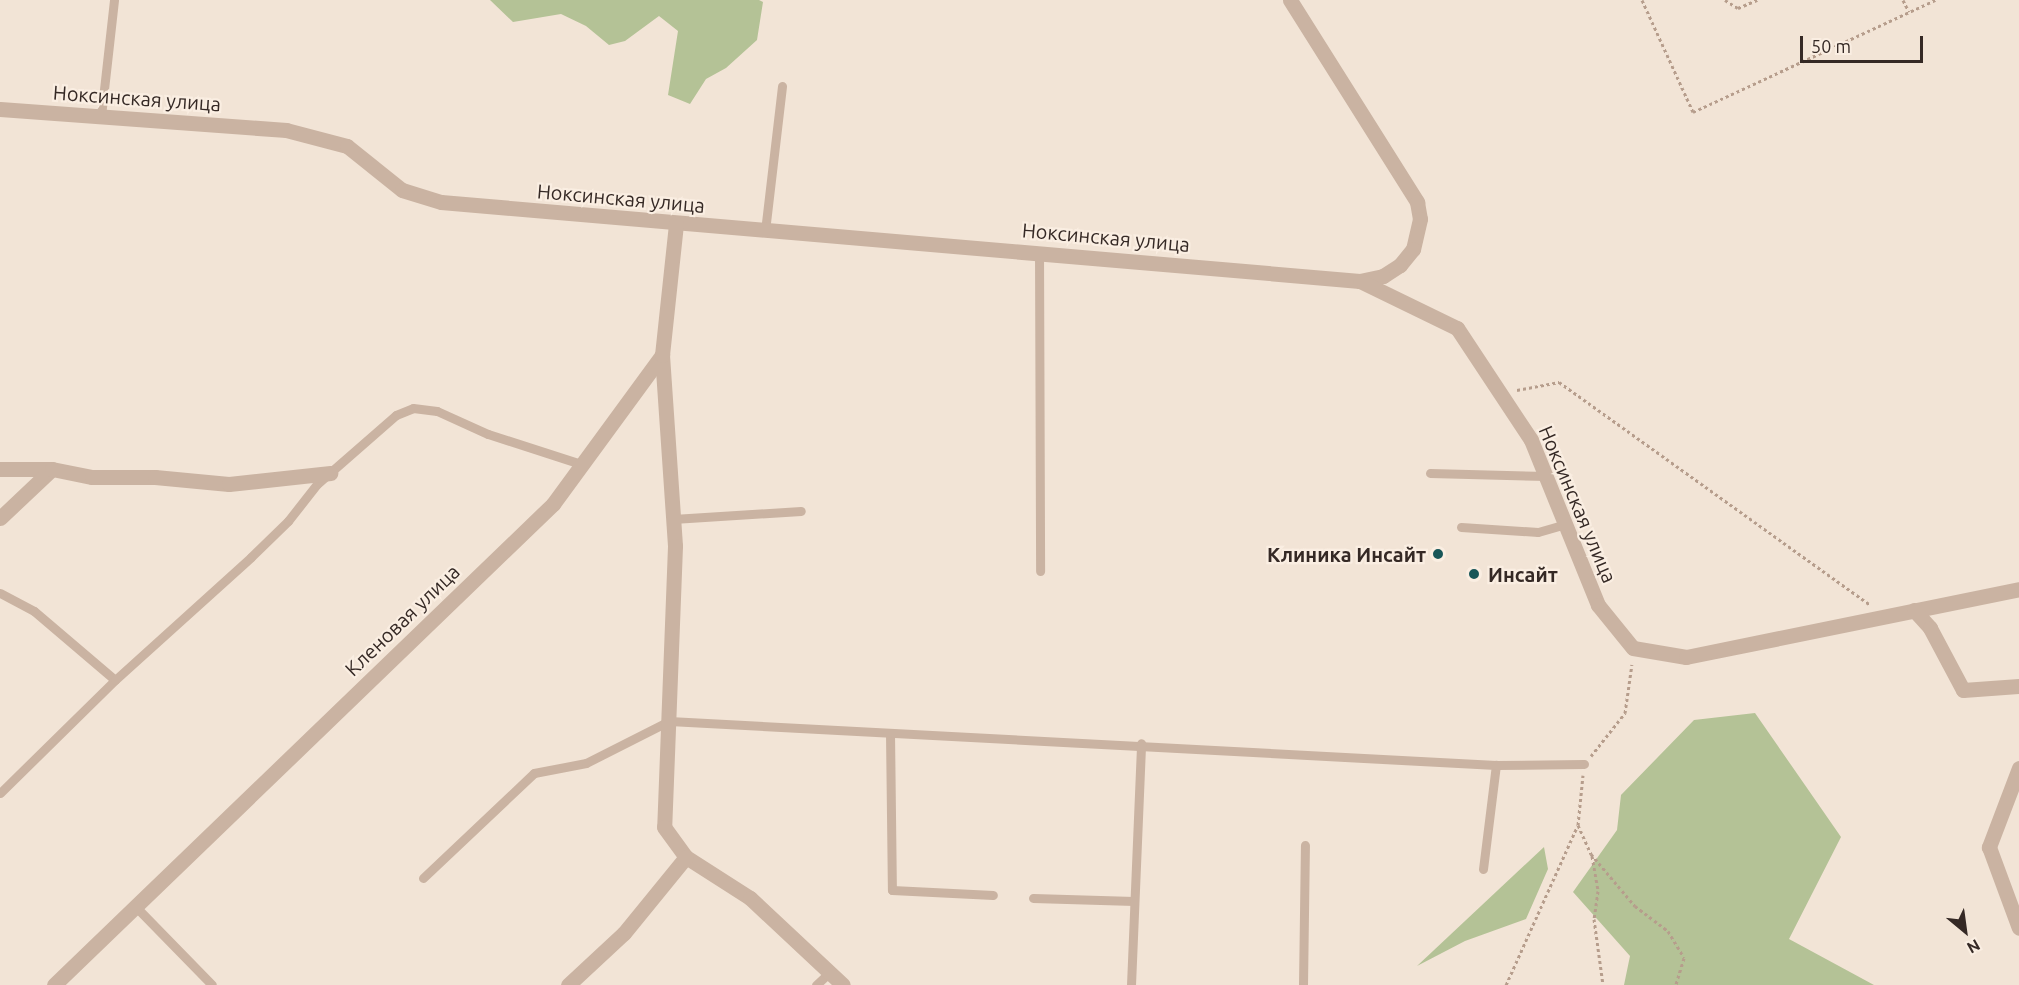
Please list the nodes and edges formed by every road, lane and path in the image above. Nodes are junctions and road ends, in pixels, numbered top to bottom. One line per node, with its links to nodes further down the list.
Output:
1 (114, 0): 11 (lane)
2 (1290, 0): 15 (street)
3 (1642, 0): 8 (path)
4 (1725, 0): 5 (path)
5 (1757, 0)
6 (1903, 0): 8 (path)
7 (1935, 0): 8 (path)
8 (1909, 12)
9 (782, 86): 13 (lane)
10 (0, 109): 11 (street, Ноксинская улица)
11 (101, 116): 12 (street, Ноксинская улица)
12 (676, 224): 13 (street, Ноксинская улица); 16 (street)
13 (765, 231): 14 (street, Ноксинская улица)
14 (1039, 252): 15 (street, Ноксинская улица); 29 (lane)
15 (1360, 281): 17 (street, Ноксинская улица)
16 (662, 355): 18 (street, Кленовая улица); 26 (street)
17 (1500, 393): 23 (street, Ноксинская улица); 33 (path)
18 (581, 464): 21 (lane); 53 (street, Кленовая улица)
19 (0, 469): 20 (street)
20 (52, 469): 21 (street); 25 (street)
21 (330, 473): 35 (lane)
22 (1430, 473): 23 (lane)
23 (1548, 476): 27 (street, Ноксинская улица)
24 (801, 511): 26 (lane)
25 (1, 517)
26 (673, 519): 37 (street)
27 (1566, 524): 28 (lane); 34 (street, Ноксинская улица)
28 (1461, 527)
29 (1040, 571)
30 (2019, 589): 32 (street)
31 (0, 593): 35 (lane)
32 (1914, 610): 33 (street); 36 (street)
33 (1886, 616): 34 (street)
34 (1634, 648): 40 (path)
35 (115, 680): 43 (lane)
36 (2019, 686)
37 (669, 721): 38 (lane); 47 (street); 49 (lane)
38 (890, 733): 39 (lane); 50 (lane)
39 (1141, 743): 41 (lane); 52 (lane)
40 (1584, 764): 41 (lane); 44 (path)
41 (1496, 765): 48 (lane)
42 (2019, 768): 54 (street)
43 (0, 792)
44 (1578, 825): 46 (path); 63 (path)
45 (1305, 845): 62 (lane)
46 (1591, 854): 64 (path); 65 (path)
47 (686, 857): 55 (street); 58 (street)
48 (1483, 869)
49 (423, 878)
50 (993, 895)
51 (1033, 898): 52 (lane)
52 (1134, 901): 61 (lane)
53 (135, 906): 56 (street, Кленовая улица); 57 (lane)
54 (2019, 928)
55 (829, 973): 59 (lane); 60 (street)
56 (54, 985)
57 (212, 985)
58 (568, 985)
59 (816, 985)
60 (843, 985)
61 (1131, 985)
62 (1303, 985)
63 (1506, 985)
64 (1603, 985)
65 (1676, 985)

